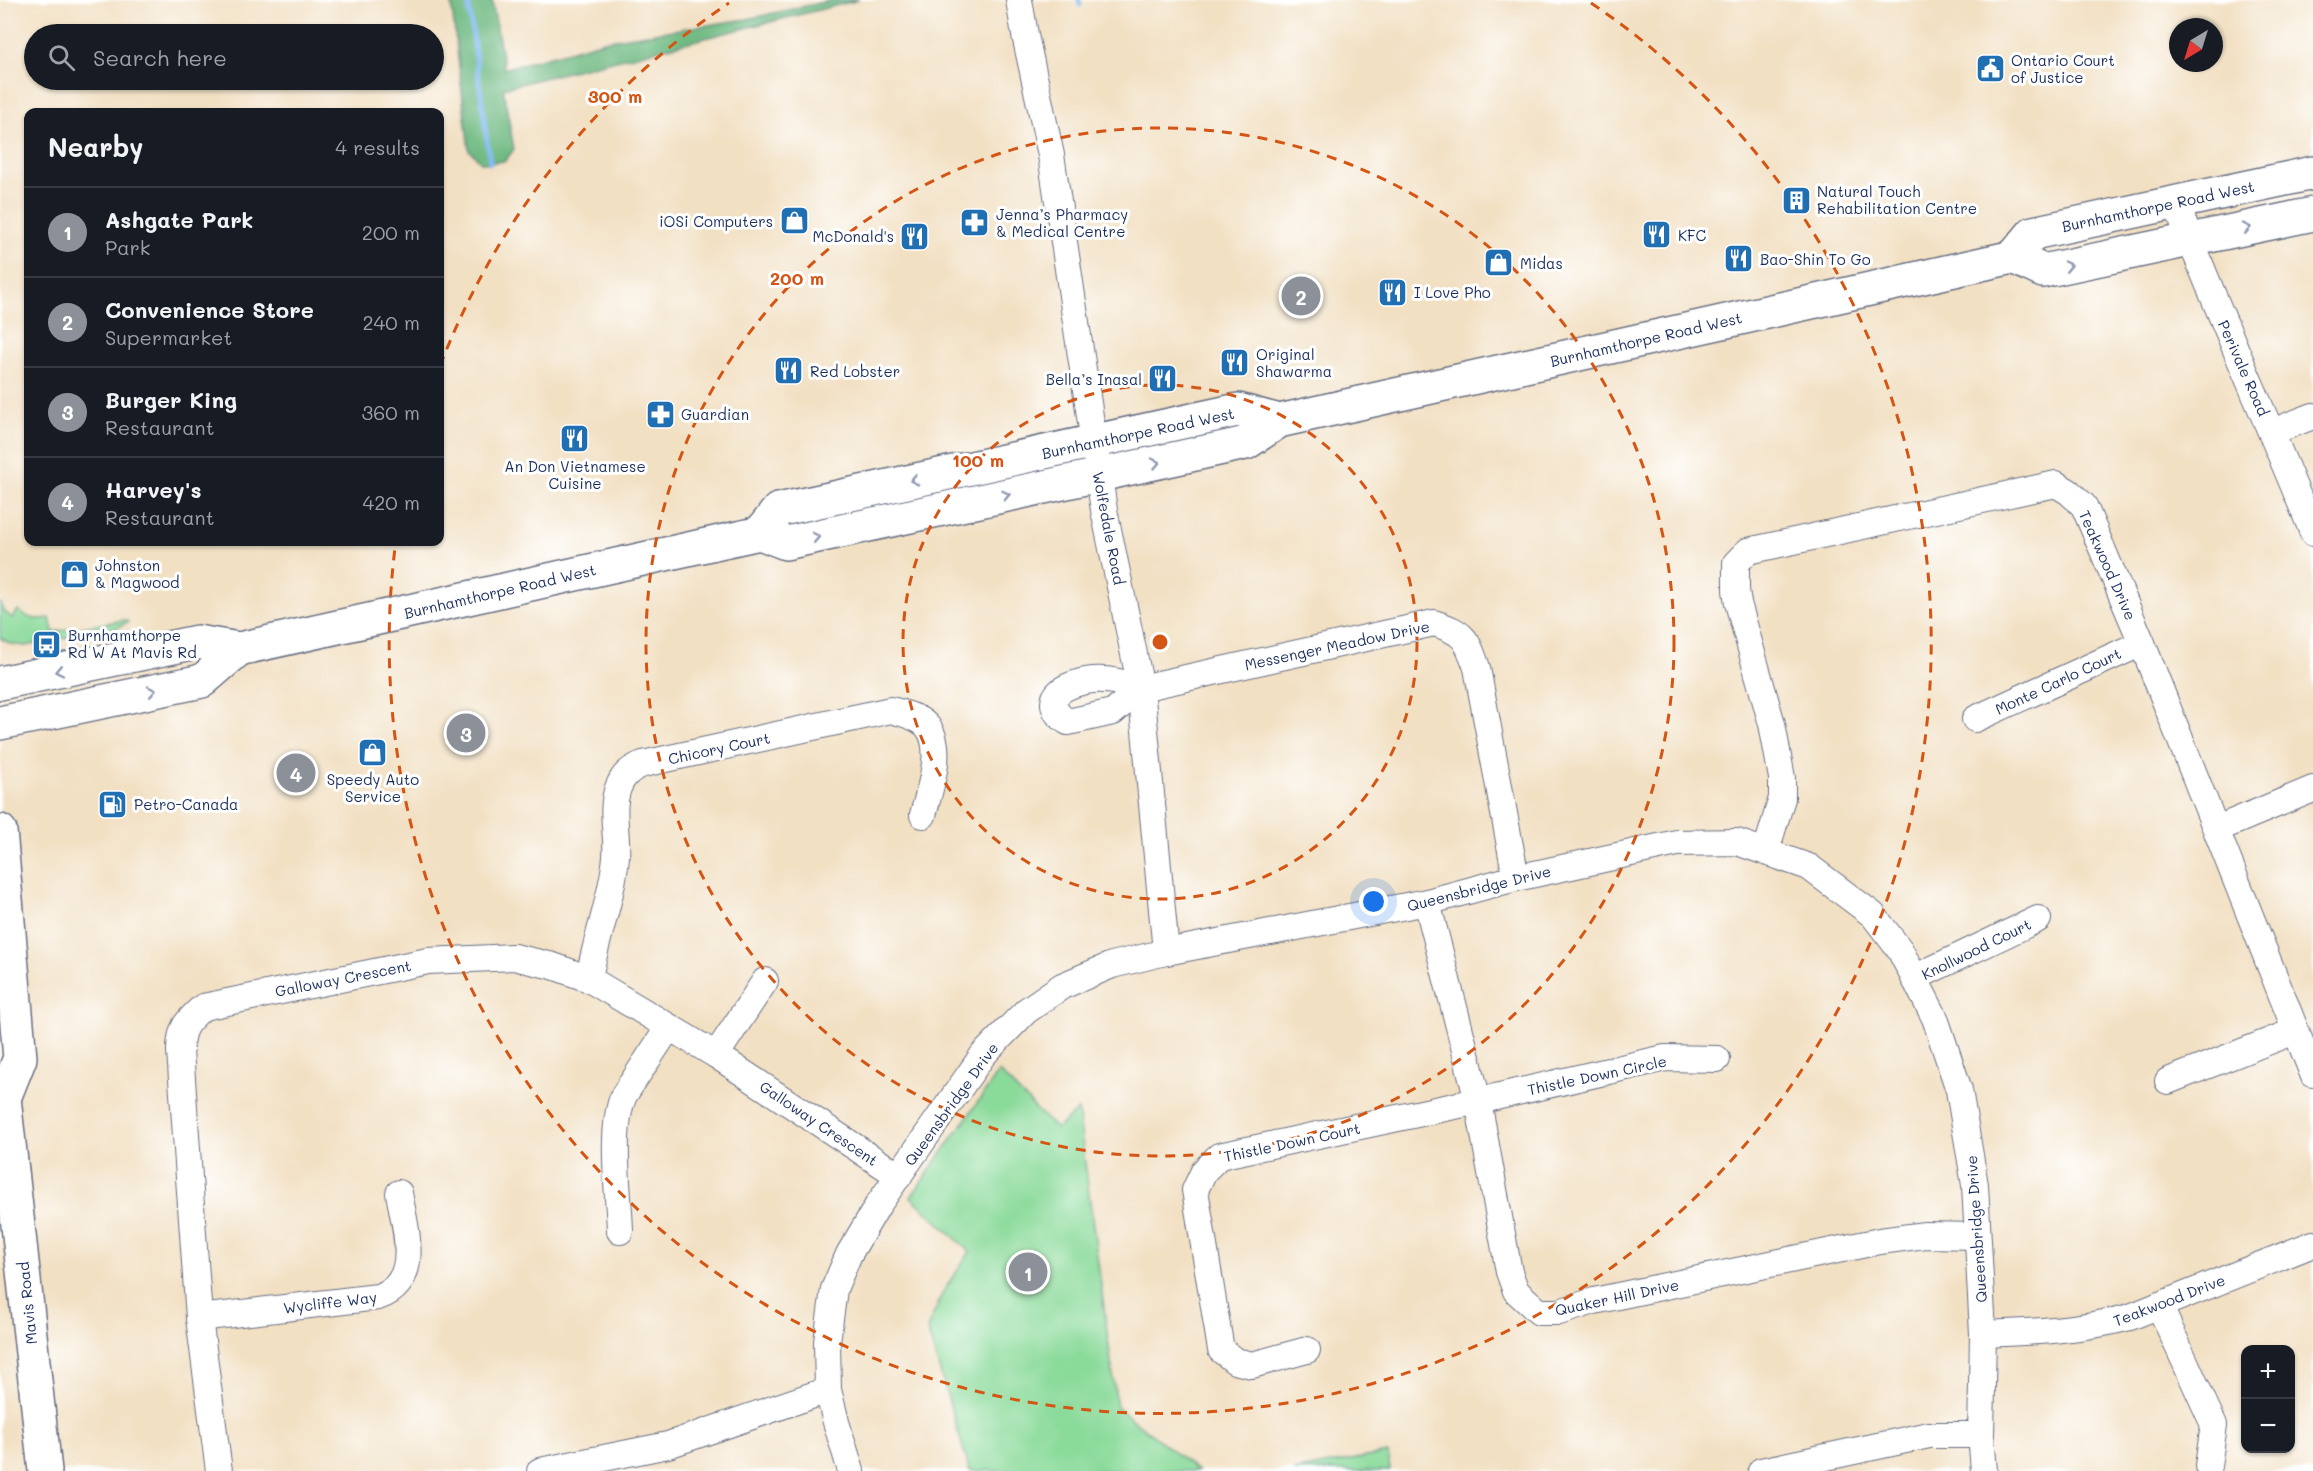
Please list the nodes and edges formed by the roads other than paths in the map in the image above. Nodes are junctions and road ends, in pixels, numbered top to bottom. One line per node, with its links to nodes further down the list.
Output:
1 (1019, 0): 10 (street, Wolfedale Road)
2 (2313, 173): 3 (main road, Burnhamthorpe Road West)
3 (2176, 203): 5 (street, Perivale Road); 6 (main road, Burnhamthorpe Road West)
4 (2313, 214): 5 (main road, one-way to 4)
5 (2190, 240): 6 (main road, one-way to 5); 9 (street, Perivale Road)
6 (2013, 257): 8 (main road, Burnhamthorpe Road West)
7 (2313, 416): 9 (street)
8 (1279, 422): 10 (main road, Burnhamthorpe Road West); 11 (main road, Burnhamthorpe Road West, one-way to 8)
9 (2272, 432): 13 (street, Perivale Road)
10 (1094, 441): 11 (street, Wolfedale Road); 12 (main road, Burnhamthorpe Road West, one-way to 12)
11 (1099, 475): 12 (main road, Burnhamthorpe Road West, one-way to 11); 17 (street, Wolfedale Road)
12 (760, 533): 15 (main road, Burnhamthorpe Road West)
13 (2313, 533)
14 (2142, 643): 18 (street, Monte Carlo Court); 22 (street, Teakwood Drive); 24 (street, Teakwood Drive)
15 (239, 649): 16 (main road, Burnhamthorpe Road West, one-way to 16); 19 (main road, Burnhamthorpe Road West, one-way to 15)
16 (0, 683)
17 (1141, 688): 25 (street, Messenger Meadow Drive); 28 (street, Wolfedale Road)
18 (1975, 719)
19 (0, 723)
20 (2313, 789): 22 (street)
21 (923, 815): 30 (street, Chicory Court)
22 (2217, 829): 33 (street, Teakwood Drive)
23 (0, 831): 38 (main road, Mavis Road)
24 (1766, 851): 25 (street, Queensbridge Drive); 29 (street, Queensbridge Drive)
25 (1516, 878): 26 (street, Queensbridge Drive)
26 (1427, 902): 28 (street, Queensbridge Drive); 39 (street, Quaker Hill Drive)
27 (2038, 919): 29 (street, Knollwood Court)
28 (1166, 952): 40 (street, Queensbridge Drive)
29 (1914, 978): 43 (street, Queensbridge Drive)
30 (589, 979): 32 (street, Galloway Crescent); 46 (street, Galloway Crescent)
31 (765, 981): 34 (street)
32 (669, 1027): 34 (street, Galloway Crescent); 42 (street)
33 (2295, 1031): 36 (street, Teakwood Drive); 37 (street)
34 (716, 1054): 40 (street, Galloway Crescent)
35 (1717, 1059): 39 (street, Thistle Down Circle)
36 (2313, 1074)
37 (2168, 1081)
38 (2, 1095): 52 (main road, Mavis Road)
39 (1478, 1101): 43 (street, Quaker Hill Drive); 48 (street, Thistle Down Court)
40 (899, 1176): 49 (street, Queensbridge Drive)
41 (399, 1193): 46 (street, Wycliffe Way)
42 (621, 1231)
43 (1977, 1236): 47 (street, Queensbridge Drive)
44 (2313, 1244): 45 (street, Teakwood Drive)
45 (2159, 1305): 47 (street, Teakwood Drive); 51 (street)
46 (199, 1318): 53 (street, Galloway Crescent)
47 (1983, 1335): 50 (street, Queensbridge Drive)
48 (1307, 1350)
49 (828, 1390): 54 (street); 55 (street, Queensbridge Drive)
50 (1982, 1435): 56 (street); 57 (street, Queensbridge Drive)
51 (2208, 1466)
52 (45, 1471)
53 (219, 1471)
54 (540, 1471)
55 (851, 1471)
56 (1761, 1471)
57 (1984, 1471)

